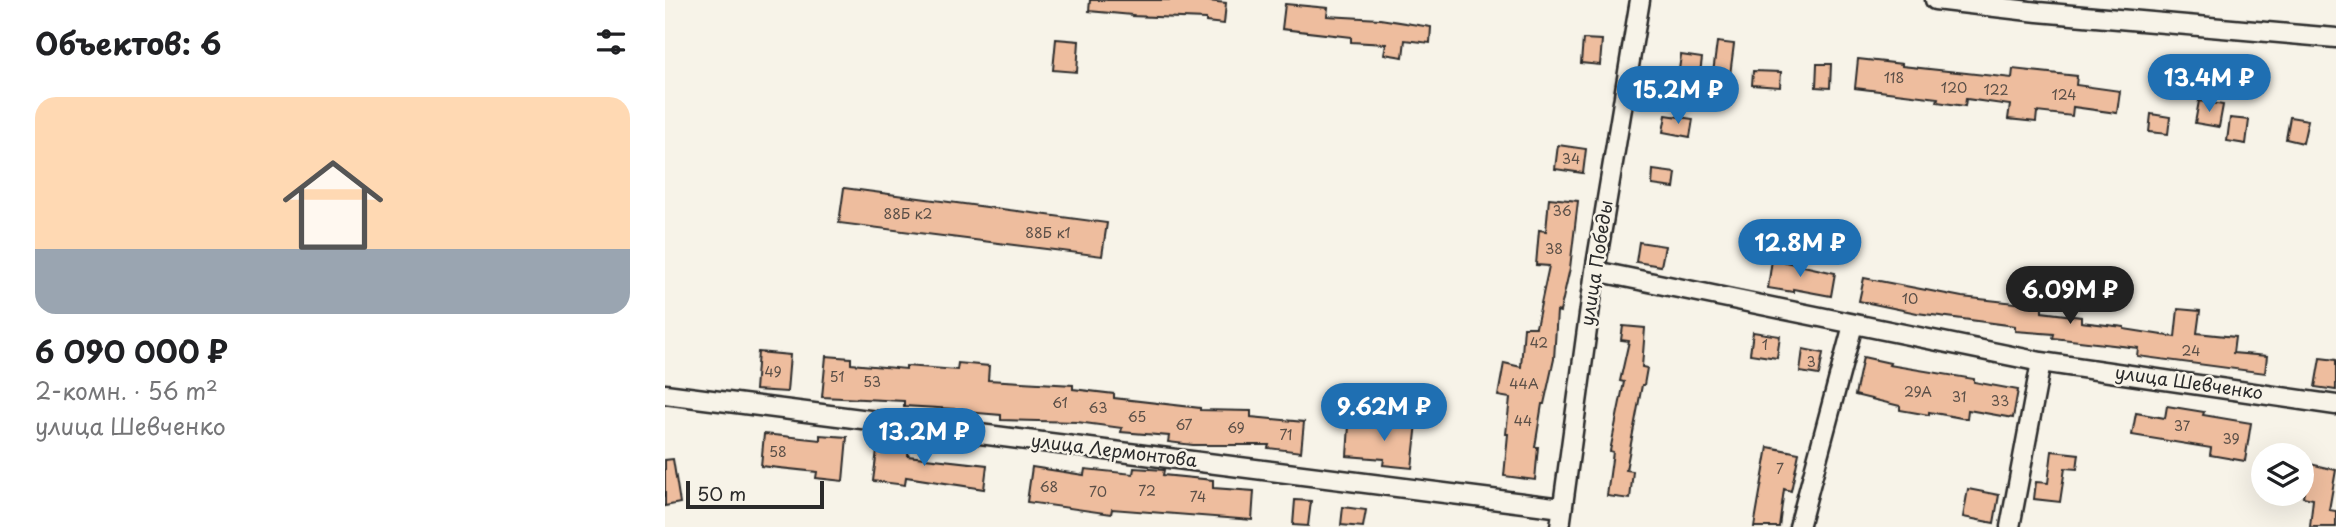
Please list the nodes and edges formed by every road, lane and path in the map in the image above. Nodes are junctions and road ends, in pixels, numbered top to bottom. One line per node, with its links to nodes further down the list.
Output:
1 (1640, 0): 4 (street, улица Победы)
2 (1935, 0): 3 (street)
3 (2336, 38)
4 (1595, 271): 5 (street, улица Шевченко); 9 (street, улица Победы)
5 (1853, 325): 6 (street, улица Шевченко); 11 (street)
6 (2041, 362): 8 (street, улица Шевченко); 12 (street)
7 (665, 394): 9 (street, улица Лермонтова)
8 (2336, 405)
9 (1562, 508): 10 (street, улица Победы)
10 (1560, 527)
11 (1799, 527)
12 (2010, 527)

